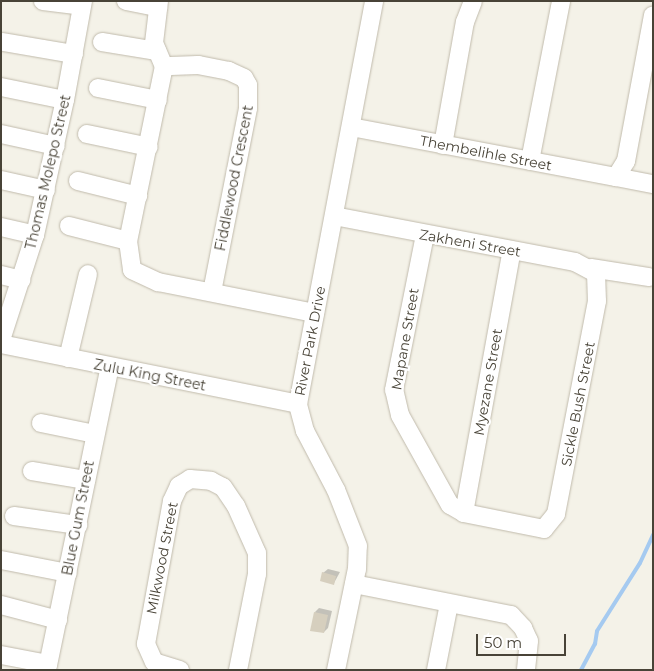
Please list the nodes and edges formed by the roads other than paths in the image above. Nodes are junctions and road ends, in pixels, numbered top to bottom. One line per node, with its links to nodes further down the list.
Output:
1 (43, 1): 6 (street)
2 (126, 1): 7 (street)
3 (374, 1): 17 (street, River Park Drive)
4 (473, 1): 20 (street)
5 (561, 1): 23 (street)
6 (82, 4): 11 (street, Thomas Molepo Street)
7 (158, 4): 12 (street)
8 (653, 15): 24 (street)
9 (4, 42): 11 (street)
10 (102, 42): 12 (street)
11 (74, 54): 15 (street, Thomas Molepo Street)
12 (160, 58): 16 (street); 42 (street, Fiddlewood Crescent)
13 (1, 87): 15 (street)
14 (98, 88): 16 (street)
15 (65, 100): 21 (street, Thomas Molepo Street)
16 (158, 100): 22 (street)
17 (351, 127): 20 (street, Thembelihle Street); 30 (street, River Park Drive)
18 (1, 134): 21 (street)
19 (87, 134): 22 (street)
20 (443, 145): 23 (street, Thembelihle Street)
21 (56, 146): 28 (street, Thomas Molepo Street)
22 (149, 147): 29 (street)
23 (530, 161): 24 (street, Thembelihle Street)
24 (618, 175): 27 (street, Thembelihle Street)
25 (1, 180): 28 (street)
26 (78, 181): 29 (street)
27 (653, 184)
28 (46, 190): 34 (street, Thomas Molepo Street)
29 (138, 196): 35 (street)
30 (334, 216): 33 (street, Zakheni Street); 43 (street, River Park Drive)
31 (68, 226): 35 (street)
32 (1, 227): 34 (street)
33 (425, 234): 36 (street, Zakheni Street); 52 (street, Mapane Street)
34 (35, 235): 41 (street, Thomas Molepo Street)
35 (128, 241): 42 (street)
36 (512, 250): 38 (street, Zakheni Street); 52 (street, Myezane Street)
37 (88, 274): 45 (street)
38 (595, 274): 40 (street, Zakheni Street); 55 (street, Sickle Bush Street)
39 (1, 275): 41 (street)
40 (649, 278)
41 (21, 280): 44 (street, Thomas Molepo Street)
42 (212, 292): 43 (street)
43 (315, 313): 47 (street, River Park Drive)
44 (3, 333): 45 (street, Zulu King Street)
45 (68, 358): 46 (street, Zulu King Street)
46 (110, 367): 47 (street, Zulu King Street); 49 (street, Blue Gum Street)
47 (298, 404): 58 (street, River Park Drive)
48 (41, 423): 49 (street)
49 (95, 434): 51 (street, Blue Gum Street)
50 (32, 471): 51 (street)
51 (86, 480): 54 (street, Blue Gum Street)
52 (464, 513): 55 (street, Mapane Street)
53 (14, 516): 54 (street)
54 (78, 526): 57 (street, Blue Gum Street)
55 (549, 526)
56 (1, 560): 57 (street)
57 (68, 573): 61 (street, Blue Gum Street)
58 (354, 584): 59 (street); 66 (street, River Park Drive)
59 (449, 604): 67 (street); 68 (street)
60 (1, 605): 61 (street)
61 (58, 620): 63 (street, Blue Gum Street)
62 (1, 655): 63 (street)
63 (48, 667)
64 (180, 670): 65 (street, Milkwood Street)
65 (238, 670)
66 (336, 670)
67 (436, 670)
68 (526, 670)

